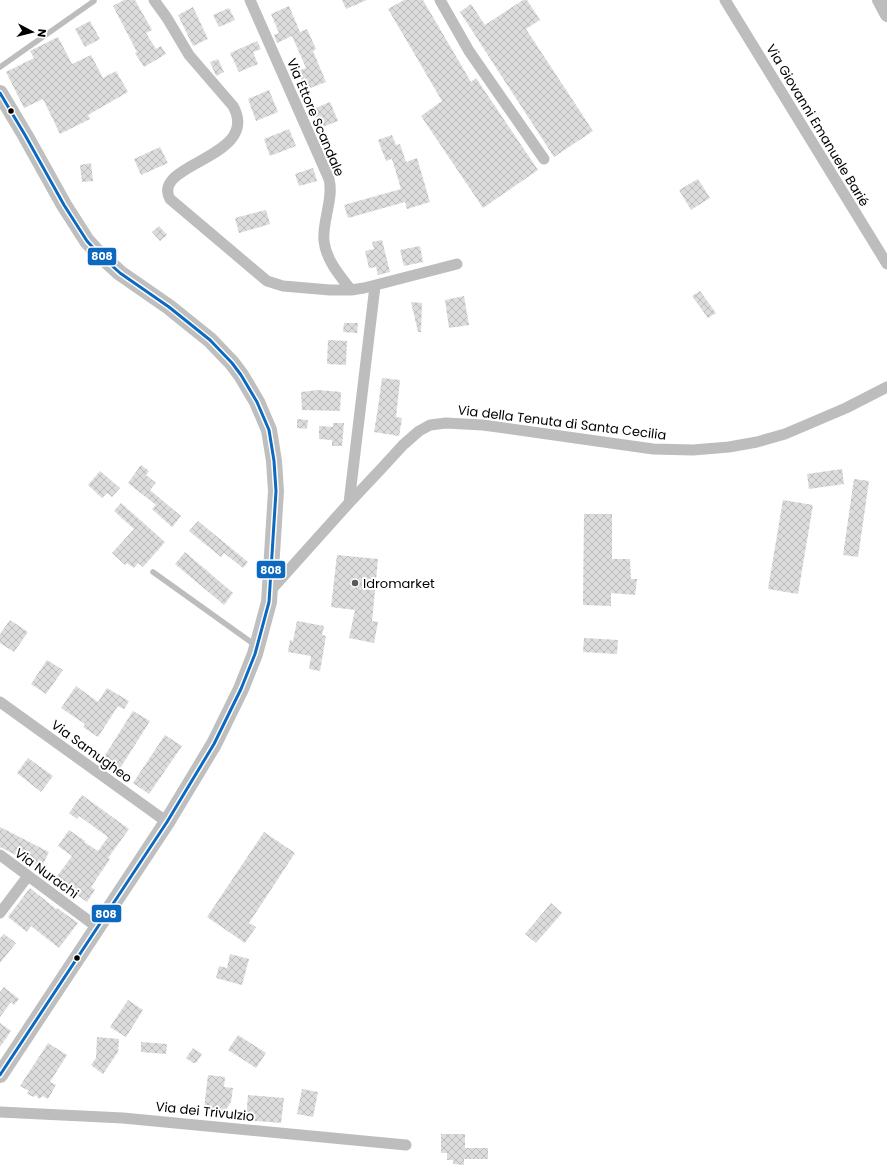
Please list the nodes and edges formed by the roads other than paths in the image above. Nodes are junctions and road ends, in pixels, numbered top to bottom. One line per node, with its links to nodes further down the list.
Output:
1 (154, 0): 14 (street)
2 (250, 0): 14 (street, Via Ettore Scandale)
3 (440, 0): 10 (street)
4 (725, 0): 12 (street, Via Giovanni Emanuele Barié)
5 (879, 0): 7 (street)
6 (94, 1): 8 (lane)
7 (887, 16)
8 (0, 67)
9 (0, 93): 18 (main road)
10 (544, 159)
11 (457, 264): 13 (street)
12 (887, 264)
13 (374, 286): 14 (street); 16 (street)
14 (351, 290)
15 (887, 387): 16 (street, Via della Tenuta di Santa Cecilia)
16 (349, 503): 18 (street, Via della Tenuta di Santa Cecilia)
17 (153, 572): 19 (lane)
18 (270, 591): 19 (main road)
19 (257, 647): 21 (main road)
20 (0, 702): 21 (street, Via Samugheo)
21 (167, 822): 25 (main road)
22 (0, 855): 23 (street, Via Nurachi)
23 (28, 876): 24 (street); 25 (street, Via Nurachi)
24 (0, 913)
25 (97, 927): 26 (main road)
26 (0, 1075)
27 (0, 1112): 28 (street, Via dei Trivulzio)
28 (406, 1145)

